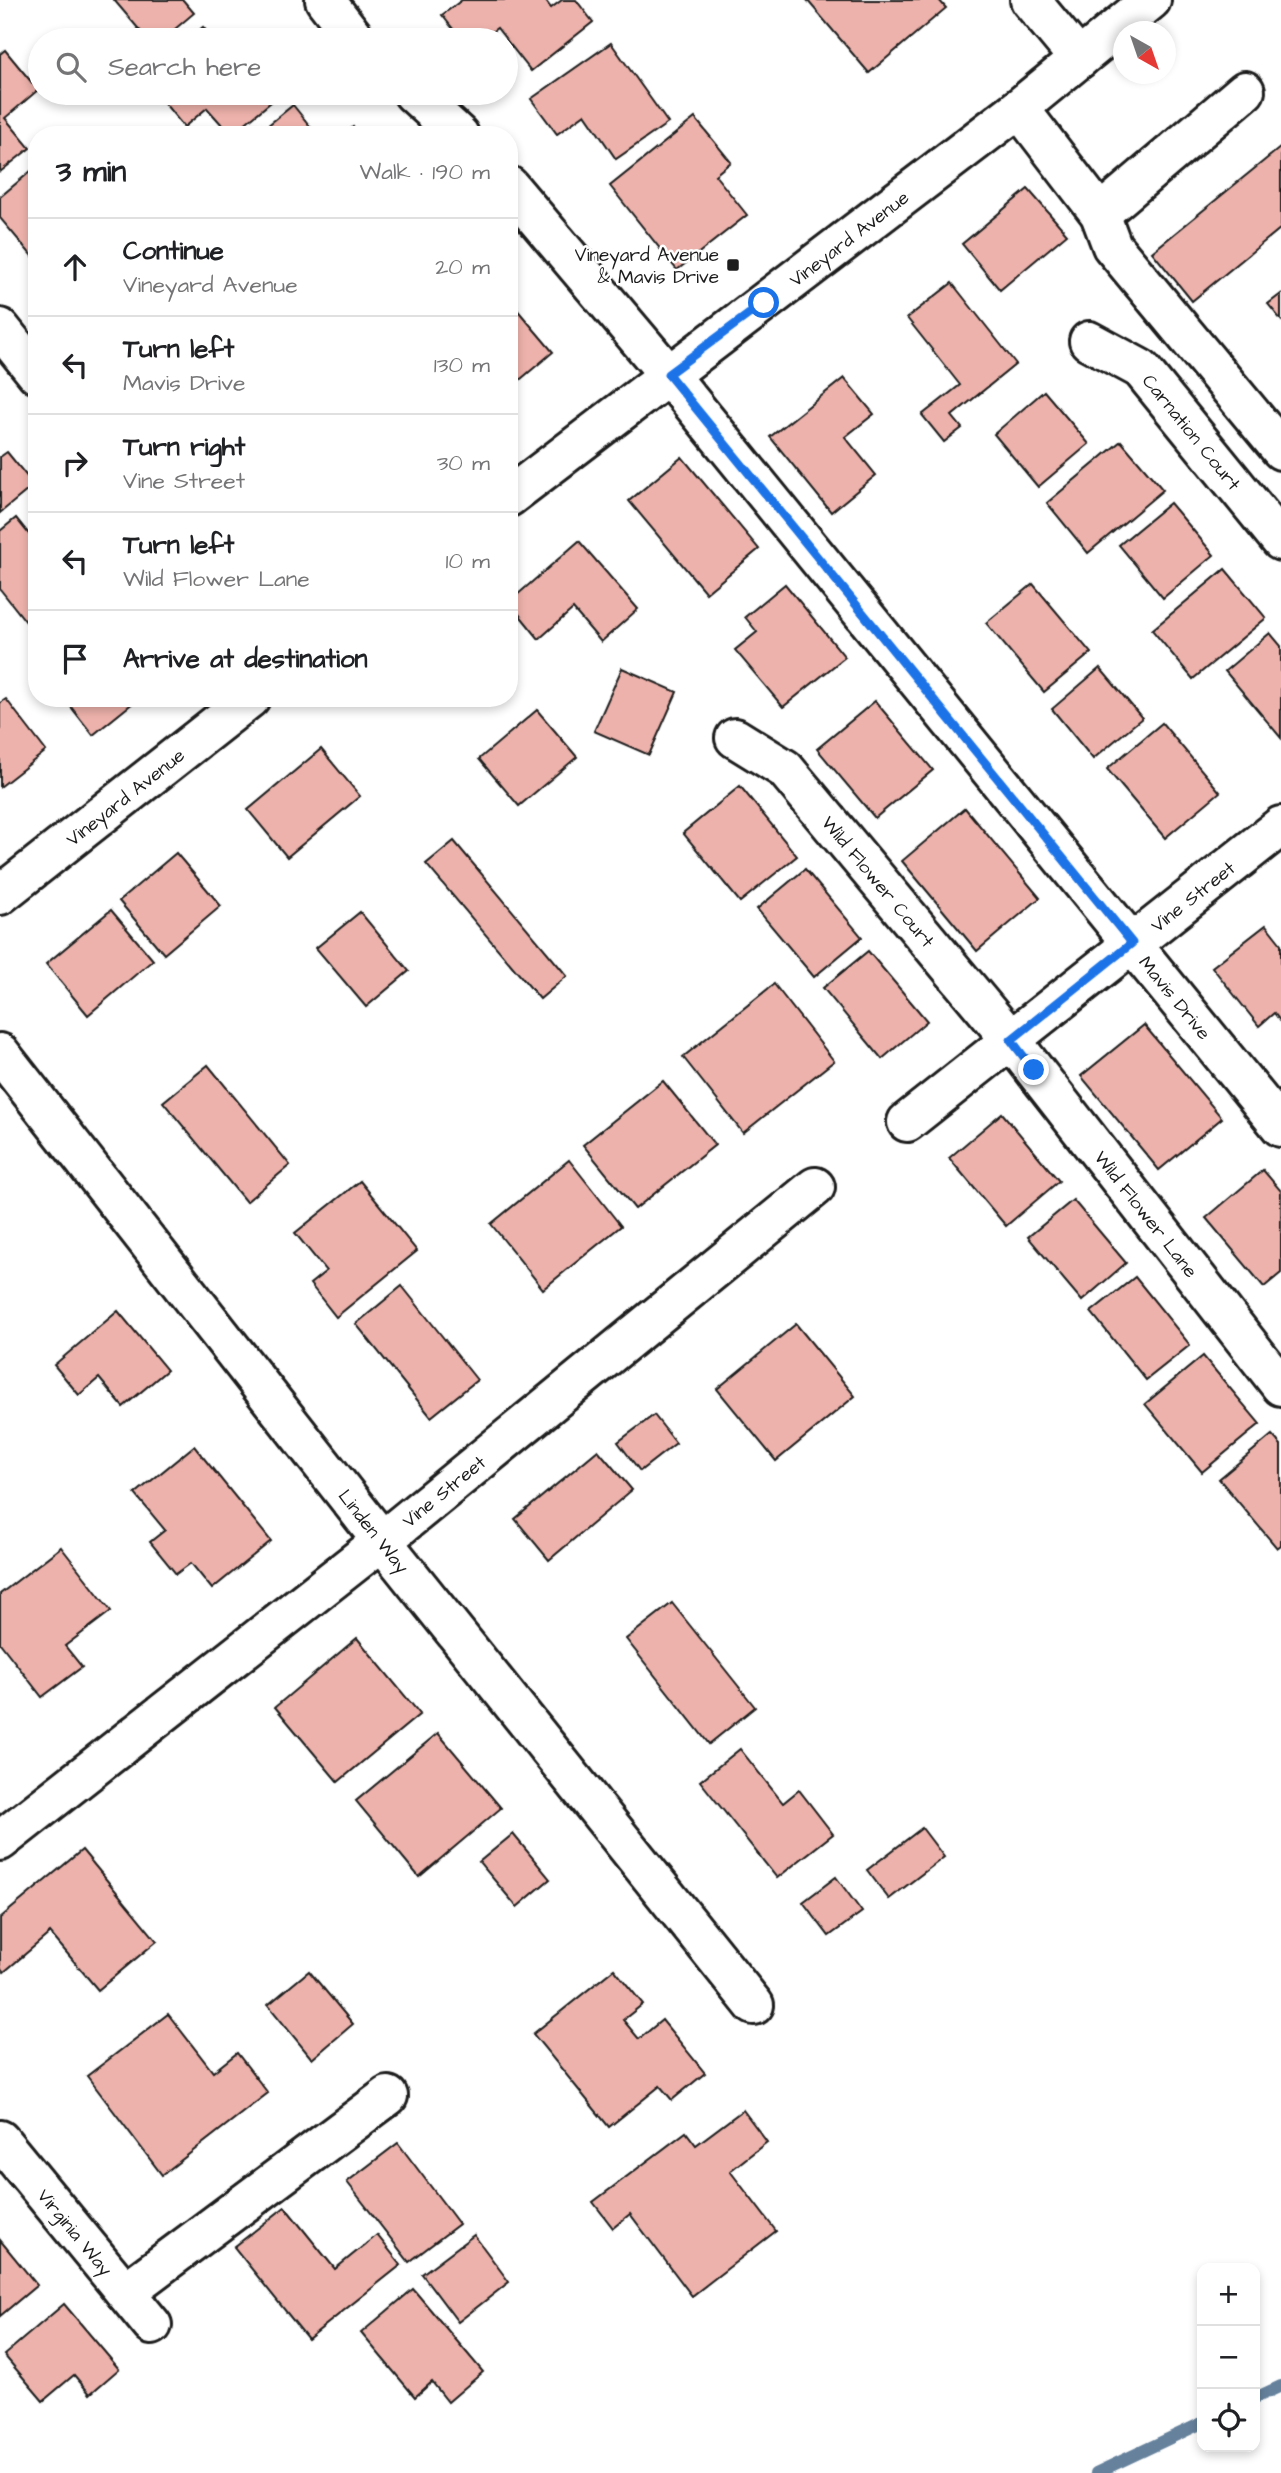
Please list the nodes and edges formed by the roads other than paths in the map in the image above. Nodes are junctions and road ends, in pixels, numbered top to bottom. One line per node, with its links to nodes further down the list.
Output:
1 (325, 0): 4 (street)
2 (1030, 0): 5 (street)
3 (1151, 0): 5 (street, Vineyard Avenue)
4 (347, 28)
5 (1079, 59): 8 (street, Vineyard Avenue)
6 (1245, 91): 11 (street)
7 (426, 105): 9 (street)
8 (1019, 108): 11 (street); 15 (street, Vineyard Avenue)
9 (448, 126)
10 (518, 198): 15 (street, Mavis Drive)
11 (1100, 214): 16 (street)
12 (0, 328): 14 (street)
13 (1089, 341): 18 (street, Carnation Court)
14 (28, 363)
15 (668, 374): 17 (street, Vineyard Avenue); 23 (street, Mavis Drive)
16 (1281, 450)
17 (518, 490)
18 (1281, 541)
19 (239, 707): 22 (street, Vineyard Avenue)
20 (735, 738): 24 (street, Wild Flower Court)
21 (1281, 826): 23 (street, Vine Street)
22 (0, 895)
23 (1132, 943): 24 (street, Vine Street); 27 (street, Mavis Drive)
24 (1011, 1040): 26 (street, Vine Street); 29 (street, Wild Flower Lane)
25 (0, 1053): 30 (street, Linden Way)
26 (907, 1122)
27 (1281, 1128)
28 (815, 1186): 30 (street, Vine Street)
29 (1281, 1387)
30 (382, 1541): 31 (street, Vine Street); 32 (street, Linden Way)
31 (0, 1841)
32 (754, 2005)
33 (388, 2096): 35 (street)
34 (0, 2140): 35 (street, Virginia Way)
35 (125, 2292): 36 (street, Virginia Way)
36 (152, 2325)

